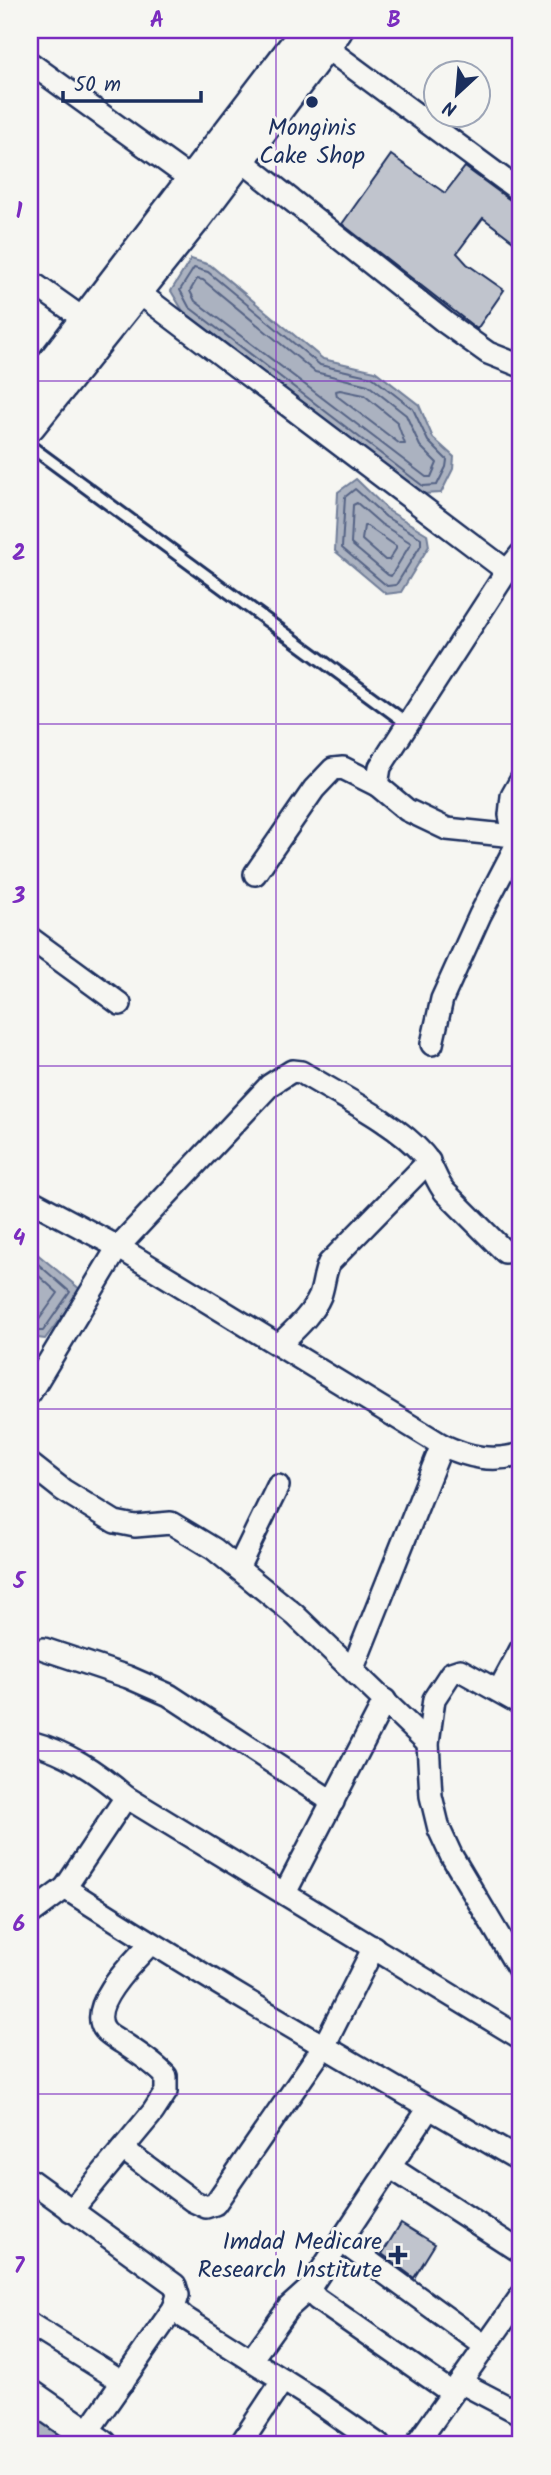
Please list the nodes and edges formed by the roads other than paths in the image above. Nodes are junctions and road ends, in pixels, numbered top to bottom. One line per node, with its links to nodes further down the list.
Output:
1 (323, 35): 3 (main road); 5 (street)
2 (30, 63): 4 (street)
3 (230, 151): 4 (main road); 7 (main road); 9 (street)
4 (192, 180): 7 (main road)
5 (521, 192)
6 (30, 281): 8 (street)
7 (127, 284): 8 (main road); 11 (main road); 14 (street)
8 (85, 320): 10 (main road)
9 (521, 366)
10 (30, 392)
11 (30, 425)
12 (30, 446): 15 (lane)
13 (521, 554): 14 (street)
14 (507, 571): 15 (street)
15 (408, 724): 17 (street)
16 (521, 780): 18 (street)
17 (377, 785): 18 (street); 19 (street)
18 (517, 844): 22 (street)
19 (255, 874)
20 (30, 938): 21 (street)
21 (120, 1004)
22 (432, 1044)
23 (429, 1161): 25 (street); 26 (street); 27 (street)
24 (30, 1200): 25 (street)
25 (118, 1247): 27 (street); 28 (street)
26 (505, 1252)
27 (279, 1345): 29 (street)
28 (30, 1393)
29 (442, 1445): 30 (street); 36 (street)
30 (521, 1457)
31 (30, 1464): 33 (street)
32 (278, 1486): 33 (street)
33 (238, 1568): 36 (street)
34 (44, 1649): 43 (street)
35 (521, 1649): 37 (street)
36 (353, 1668): 38 (street)
37 (499, 1690): 39 (street); 41 (street)
38 (385, 1700): 41 (street); 43 (street)
39 (521, 1703)
40 (30, 1742): 42 (street)
41 (428, 1743): 49 (street)
42 (125, 1797): 44 (street); 45 (street)
43 (333, 1802): 45 (street)
44 (65, 1888): 46 (street); 47 (street)
45 (285, 1893): 48 (street)
46 (30, 1914)
47 (151, 1942): 51 (street); 53 (street)
48 (374, 1947): 50 (street); 51 (street)
49 (521, 1972)
50 (519, 2033)
51 (324, 2046): 52 (street); 53 (street)
52 (429, 2108): 54 (street); 55 (street)
53 (123, 2149): 57 (street)
54 (521, 2161)
55 (390, 2166): 58 (street); 59 (street)
56 (30, 2180): 57 (street)
57 (71, 2211): 62 (street)
58 (341, 2241): 60 (street); 64 (street)
59 (521, 2252)
60 (309, 2289): 65 (street); 68 (street)
61 (521, 2297): 64 (street)
62 (174, 2308): 65 (street); 67 (street)
63 (30, 2324): 67 (street)
64 (485, 2346): 68 (street)
65 (251, 2360): 66 (street)
66 (283, 2381): 72 (street); 73 (street)
67 (123, 2382): 71 (street)
68 (456, 2388): 70 (street); 74 (street)
69 (30, 2395): 71 (main road)
70 (521, 2414)
71 (94, 2440)
72 (240, 2445)
73 (379, 2445)
74 (416, 2445)

